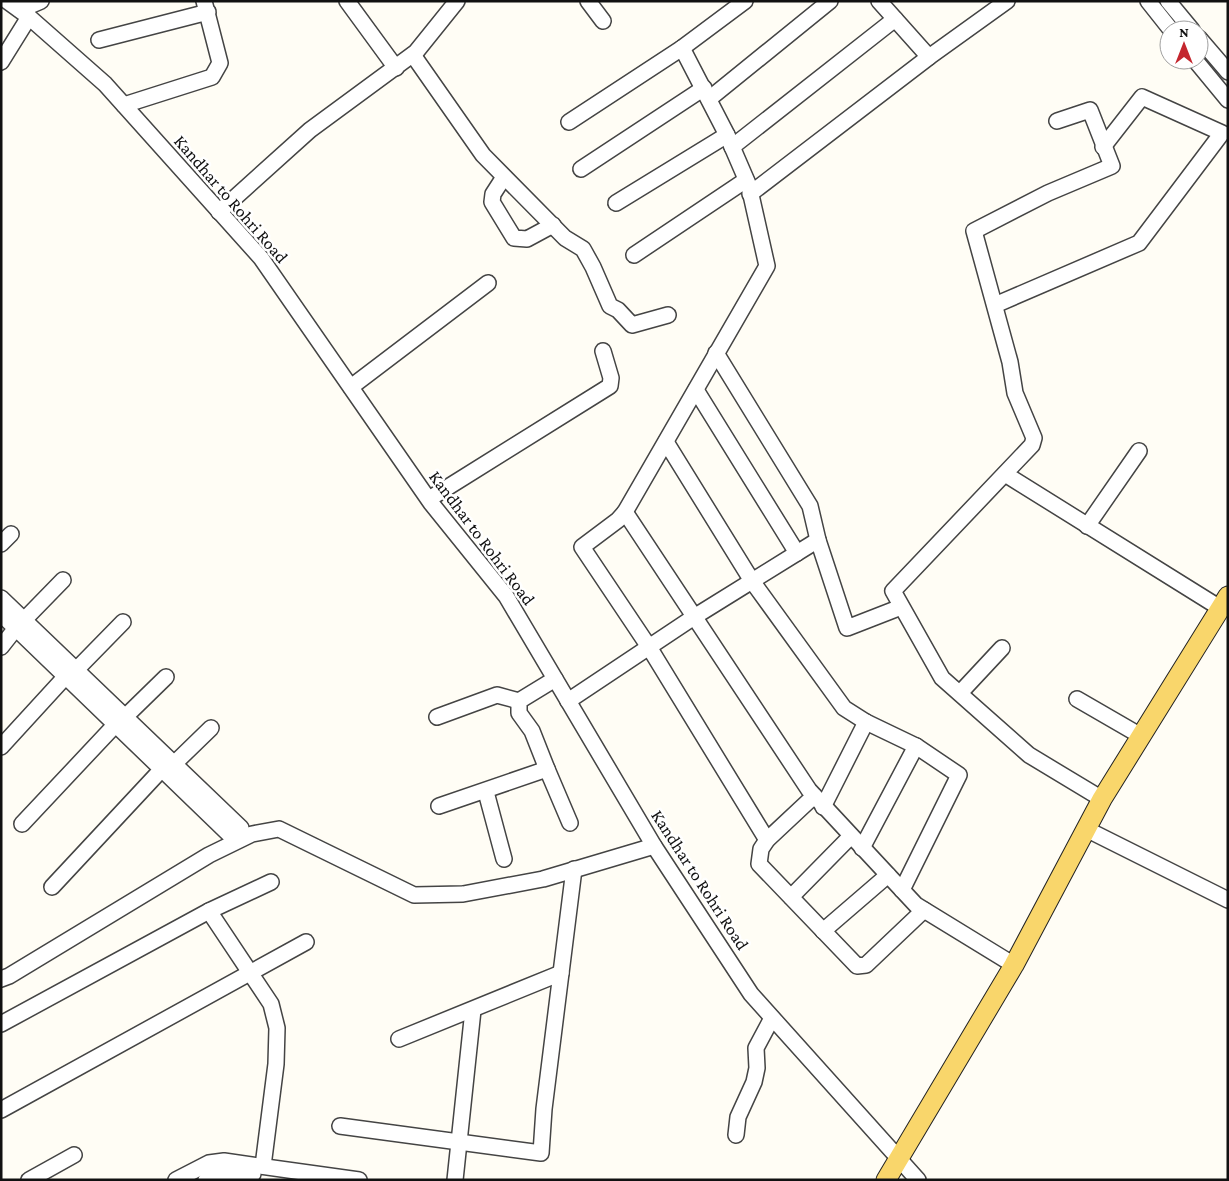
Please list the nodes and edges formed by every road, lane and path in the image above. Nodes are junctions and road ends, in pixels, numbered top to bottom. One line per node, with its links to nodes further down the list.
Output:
1 (7, 1): 13 (street, Kandhar to Rohri Road)
2 (42, 1): 13 (street)
3 (347, 1): 24 (street)
4 (457, 1): 21 (street)
5 (588, 1): 15 (street)
6 (745, 1): 19 (street)
7 (830, 1): 27 (street)
8 (879, 1): 14 (street)
9 (1007, 1): 22 (street)
10 (1148, 1): 16 (street)
11 (1168, 1): 17 (street)
12 (206, 7): 18 (street); 29 (street)
13 (24, 14): 23 (street); 29 (street, Kandhar to Rohri Road)
14 (895, 19): 22 (street); 32 (street)
15 (603, 20)
16 (1163, 20)
17 (1184, 20)
18 (99, 40)
19 (682, 48): 27 (street); 31 (street)
20 (1209, 50): 26 (street)
21 (413, 55): 24 (street); 35 (street)
22 (930, 57): 36 (street)
23 (1, 62)
24 (396, 68): 38 (street)
25 (1204, 70): 28 (street)
26 (1228, 72)
27 (706, 93): 32 (street); 34 (street)
28 (1228, 100)
29 (124, 105): 38 (street, Kandhar to Rohri Road)
30 (1057, 121): 33 (street)
31 (569, 122)
32 (729, 141): 36 (street); 37 (street)
33 (1103, 147): 42 (street); 42 (street)
34 (581, 169)
35 (504, 177): 39 (street); 39 (street)
36 (748, 187): 40 (street); 45 (street)
37 (616, 203)
38 (219, 212): 46 (street, Kandhar to Rohri Road)
39 (553, 225): 43 (street)
40 (634, 255)
41 (488, 283): 46 (street)
42 (995, 305): 50 (street)
43 (668, 315)
44 (603, 351): 51 (street)
45 (716, 353): 47 (street); 54 (street)
46 (350, 387): 51 (street, Kandhar to Rohri Road)
47 (696, 390): 48 (street); 55 (street)
48 (666, 442): 52 (street); 57 (street)
49 (1139, 451): 53 (street)
50 (1005, 474): 53 (street); 60 (street)
51 (429, 499): 70 (street, Kandhar to Rohri Road)
52 (625, 512): 62 (street); 66 (street)
53 (1087, 526): 59 (street)
54 (818, 540): 55 (street); 60 (street)
55 (797, 553): 57 (street)
56 (63, 580): 64 (street)
57 (752, 581): 62 (street); 77 (street)
58 (1, 598): 64 (street)
59 (1224, 602): 79 (main road)
60 (901, 607): 71 (street)
61 (1, 614): 64 (street)
62 (694, 617): 66 (street); 86 (street)
63 (123, 622): 68 (street)
64 (20, 624): 65 (street); 68 (street)
65 (1, 647)
66 (649, 648): 74 (street); 92 (street)
67 (1002, 648): 71 (street)
68 (71, 673): 76 (street); 81 (street)
69 (166, 677): 76 (street)
70 (555, 679): 73 (street); 74 (street, Kandhar to Rohri Road)
71 (960, 693): 85 (street)
72 (1077, 699): 79 (street)
73 (519, 701): 75 (street); 83 (street)
74 (568, 701): 93 (street, Kandhar to Rohri Road)
75 (437, 717)
76 (120, 720): 82 (street); 89 (street)
77 (866, 722): 80 (street); 86 (street)
78 (211, 728): 82 (street)
79 (1141, 736): 85 (main road)
80 (916, 746): 94 (street); 100 (street)
81 (1, 747)
82 (168, 766): 82 (street); 99 (street)
83 (548, 769): 84 (street); 88 (street)
84 (486, 792): 87 (street); 95 (street)
85 (1102, 799): 90 (main road)
86 (819, 801): 91 (street); 92 (street)
87 (439, 806)
88 (570, 823)
89 (22, 824)
90 (1086, 829): 102 (street); 107 (main road)
91 (851, 836): 94 (street); 101 (street)
92 (767, 840): 101 (street)
93 (654, 846): 96 (street); 112 (street, Kandhar to Rohri Road)
94 (862, 848): 97 (street)
95 (504, 859)
96 (574, 869): 109 (street); 110 (street)
97 (888, 875): 100 (street); 105 (street)
98 (271, 882): 103 (street)
99 (52, 887)
100 (902, 890): 104 (street)
101 (791, 897): 105 (street)
102 (1228, 900)
103 (209, 910): 108 (street); 113 (street)
104 (924, 910): 105 (street); 107 (street)
105 (823, 931)
106 (306, 942): 108 (street)
107 (1014, 965): 120 (main road)
108 (250, 973): 115 (street); 121 (street)
109 (561, 973): 111 (street); 118 (street)
110 (1, 978)
111 (473, 1010): 114 (street); 118 (street)
112 (772, 1018): 117 (street); 120 (street, Kandhar to Rohri Road)
113 (1, 1024)
114 (399, 1039)
115 (1, 1110)
116 (340, 1126): 118 (street)
117 (736, 1136)
118 (459, 1141): 127 (street)
119 (74, 1155): 122 (street)
120 (898, 1159): 128 (main road); 129 (street, Kandhar to Rohri Road)
121 (268, 1174): 123 (street); 124 (street); 125 (street); 126 (street)
122 (29, 1180)
123 (176, 1180)
124 (206, 1180)
125 (291, 1180)
126 (360, 1180)
127 (455, 1180)
128 (886, 1180)
129 (918, 1180)

